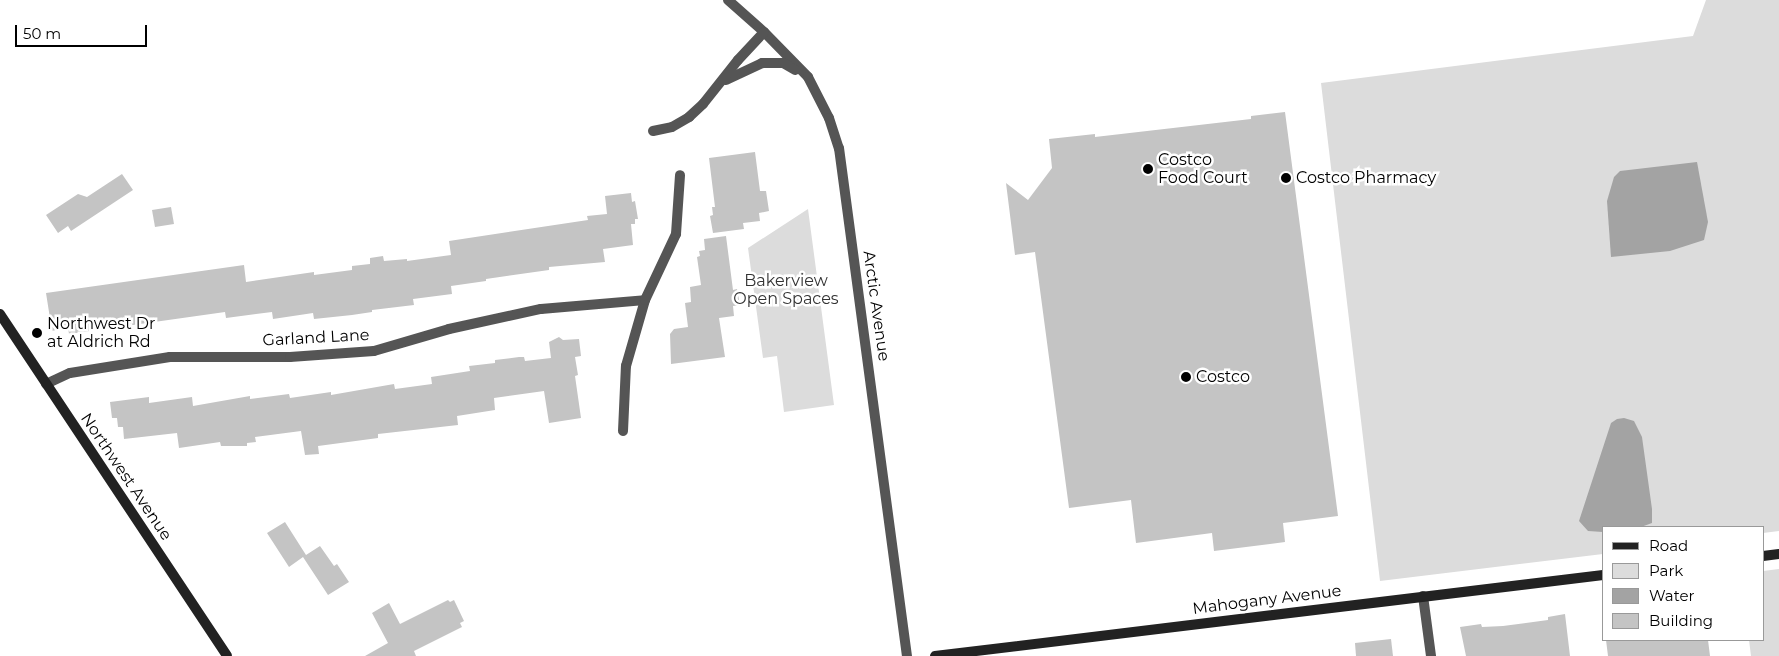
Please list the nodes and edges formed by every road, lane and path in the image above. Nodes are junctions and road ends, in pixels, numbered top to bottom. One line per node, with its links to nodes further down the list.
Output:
1 (728, 0): 2 (street, Arctic Avenue)
2 (764, 32): 3 (street, Arctic Avenue); 4 (street)
3 (808, 77): 4 (street); 16 (street, Arctic Avenue)
4 (723, 82): 5 (street)
5 (654, 131)
6 (680, 175): 7 (street)
7 (645, 300): 9 (street, Garland Lane); 10 (street)
8 (0, 314): 9 (street, Northwest Avenue)
9 (46, 384): 15 (street, Northwest Avenue)
10 (622, 431)
11 (1779, 554): 12 (street)
12 (1764, 556)
13 (1602, 575): 14 (street, Mahogany Avenue)
14 (1423, 596): 17 (street, Mahogany Avenue); 18 (street)
15 (227, 656)
16 (907, 656)
17 (935, 656)
18 (1431, 656)

